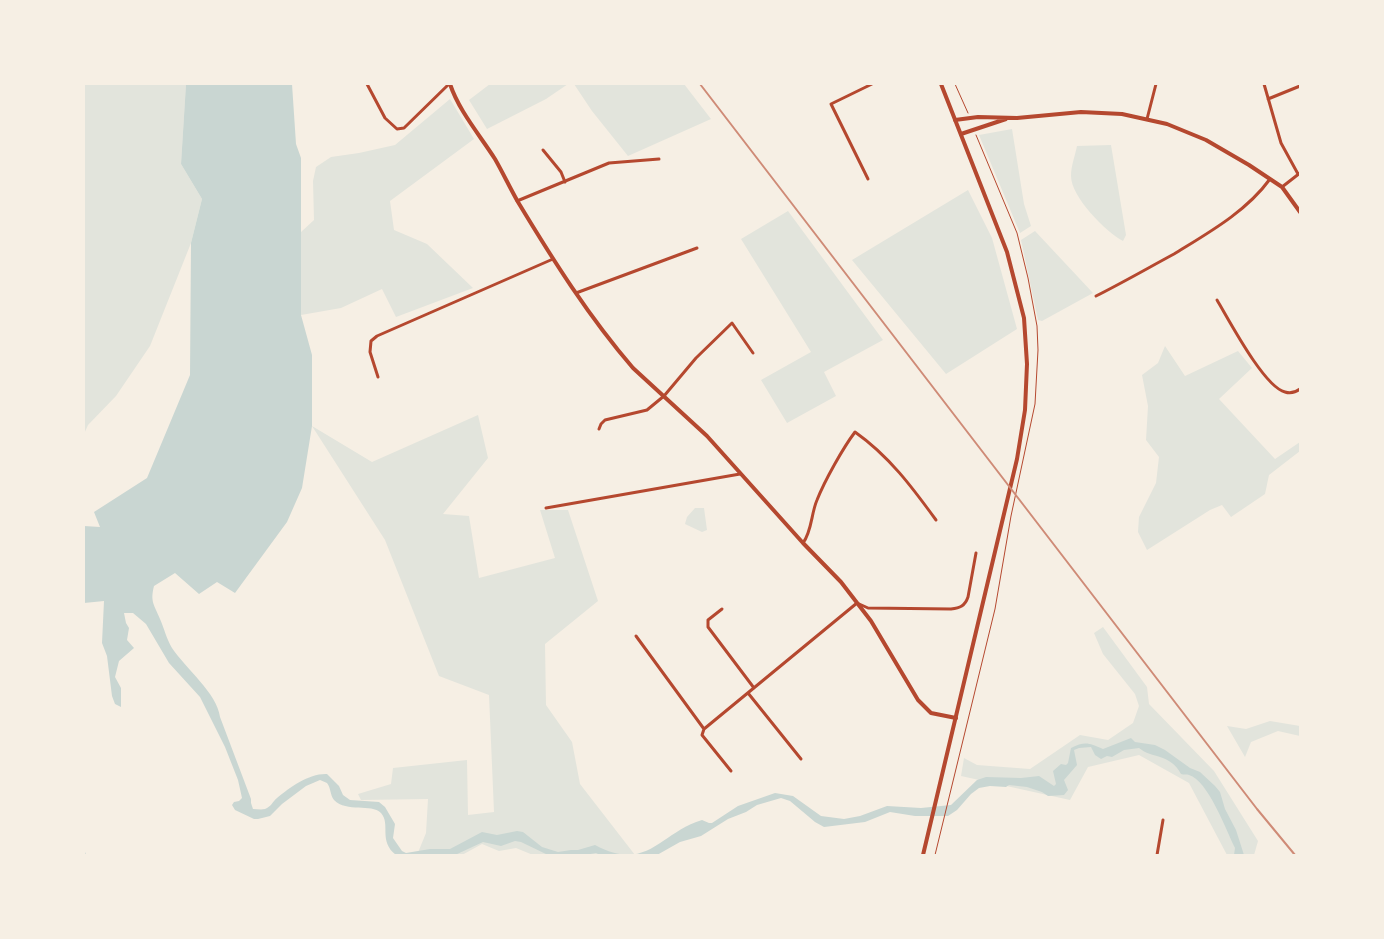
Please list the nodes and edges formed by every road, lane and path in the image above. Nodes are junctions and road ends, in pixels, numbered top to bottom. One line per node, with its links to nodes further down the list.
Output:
1 (367, 84): 2 (street)
2 (449, 84): 22 (street)
3 (872, 84): 18 (street)
4 (941, 84): 13 (street)
5 (956, 84): 10 (path)
6 (1156, 84): 12 (street)
7 (1264, 84): 9 (street)
8 (1300, 86): 9 (street)
9 (1268, 99): 17 (street)
10 (965, 105)
11 (1008, 118): 12 (street); 13 (street); 14 (street)
12 (1147, 119): 19 (street)
13 (955, 120): 14 (street)
14 (961, 134): 45 (street)
15 (543, 150): 20 (street)
16 (659, 160): 20 (street)
17 (1299, 174): 21 (street)
18 (868, 179)
19 (1270, 180): 21 (street); 27 (street)
20 (565, 182): 22 (street)
21 (1282, 188): 23 (street)
22 (517, 201): 25 (street)
23 (1300, 212)
24 (697, 248): 26 (street)
25 (553, 259): 26 (street); 30 (street)
26 (576, 293): 32 (street)
27 (1096, 296)
28 (1217, 300): 31 (street)
29 (753, 353): 32 (street)
30 (378, 377)
31 (1300, 389)
32 (664, 396): 33 (street); 35 (street)
33 (599, 429)
34 (1022, 464): 51 (path)
35 (740, 474): 36 (street); 38 (street)
36 (546, 508)
37 (936, 520): 38 (street)
38 (803, 543): 40 (street)
39 (976, 553): 40 (street)
40 (857, 603): 43 (street); 45 (street)
41 (722, 609): 43 (street)
42 (636, 636): 46 (street)
43 (754, 688): 44 (street)
44 (748, 693): 46 (street); 47 (street)
45 (956, 718): 50 (street)
46 (704, 729): 48 (street)
47 (801, 759)
48 (730, 771)
49 (1163, 820): 52 (street)
50 (923, 855)
51 (935, 855)
52 (1157, 855)

